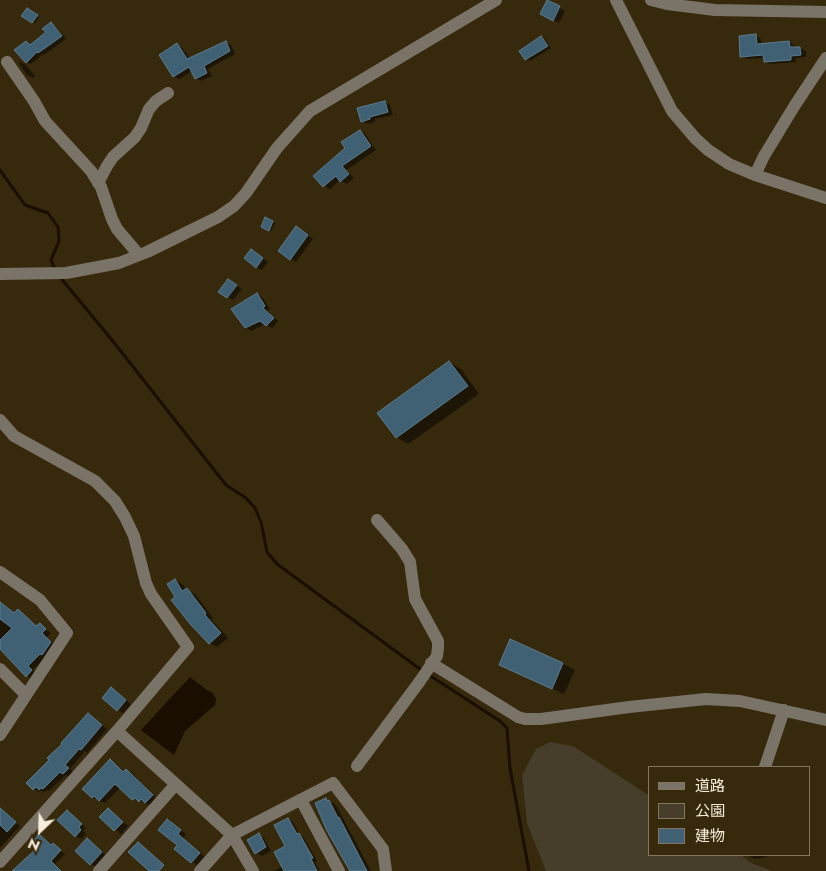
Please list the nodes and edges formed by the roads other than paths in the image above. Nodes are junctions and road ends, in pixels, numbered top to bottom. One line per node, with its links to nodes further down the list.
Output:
1 (496, 0): 11 (street)
2 (616, 0): 8 (street)
3 (651, 0): 4 (street)
4 (826, 12)
5 (826, 58): 8 (street)
6 (7, 62): 9 (street)
7 (168, 93): 9 (street)
8 (755, 175): 10 (street)
9 (98, 183): 11 (street)
10 (826, 198)
11 (139, 255): 12 (street)
12 (0, 274)
13 (0, 420): 21 (street)
14 (377, 520): 16 (street)
15 (0, 572): 18 (street)
16 (431, 663): 19 (street); 23 (street)
17 (0, 668): 18 (street)
18 (26, 695): 22 (street)
19 (784, 710): 20 (street); 24 (street)
20 (826, 720)
21 (117, 731): 25 (street); 28 (street)
22 (0, 735)
23 (357, 766)
24 (765, 766)
25 (176, 784): 27 (street); 29 (street)
26 (301, 800): 27 (street); 32 (street); 33 (street)
27 (232, 835): 30 (street); 31 (street)
28 (3, 865)
29 (99, 871)
30 (200, 871)
31 (253, 871)
32 (339, 871)
33 (386, 871)

